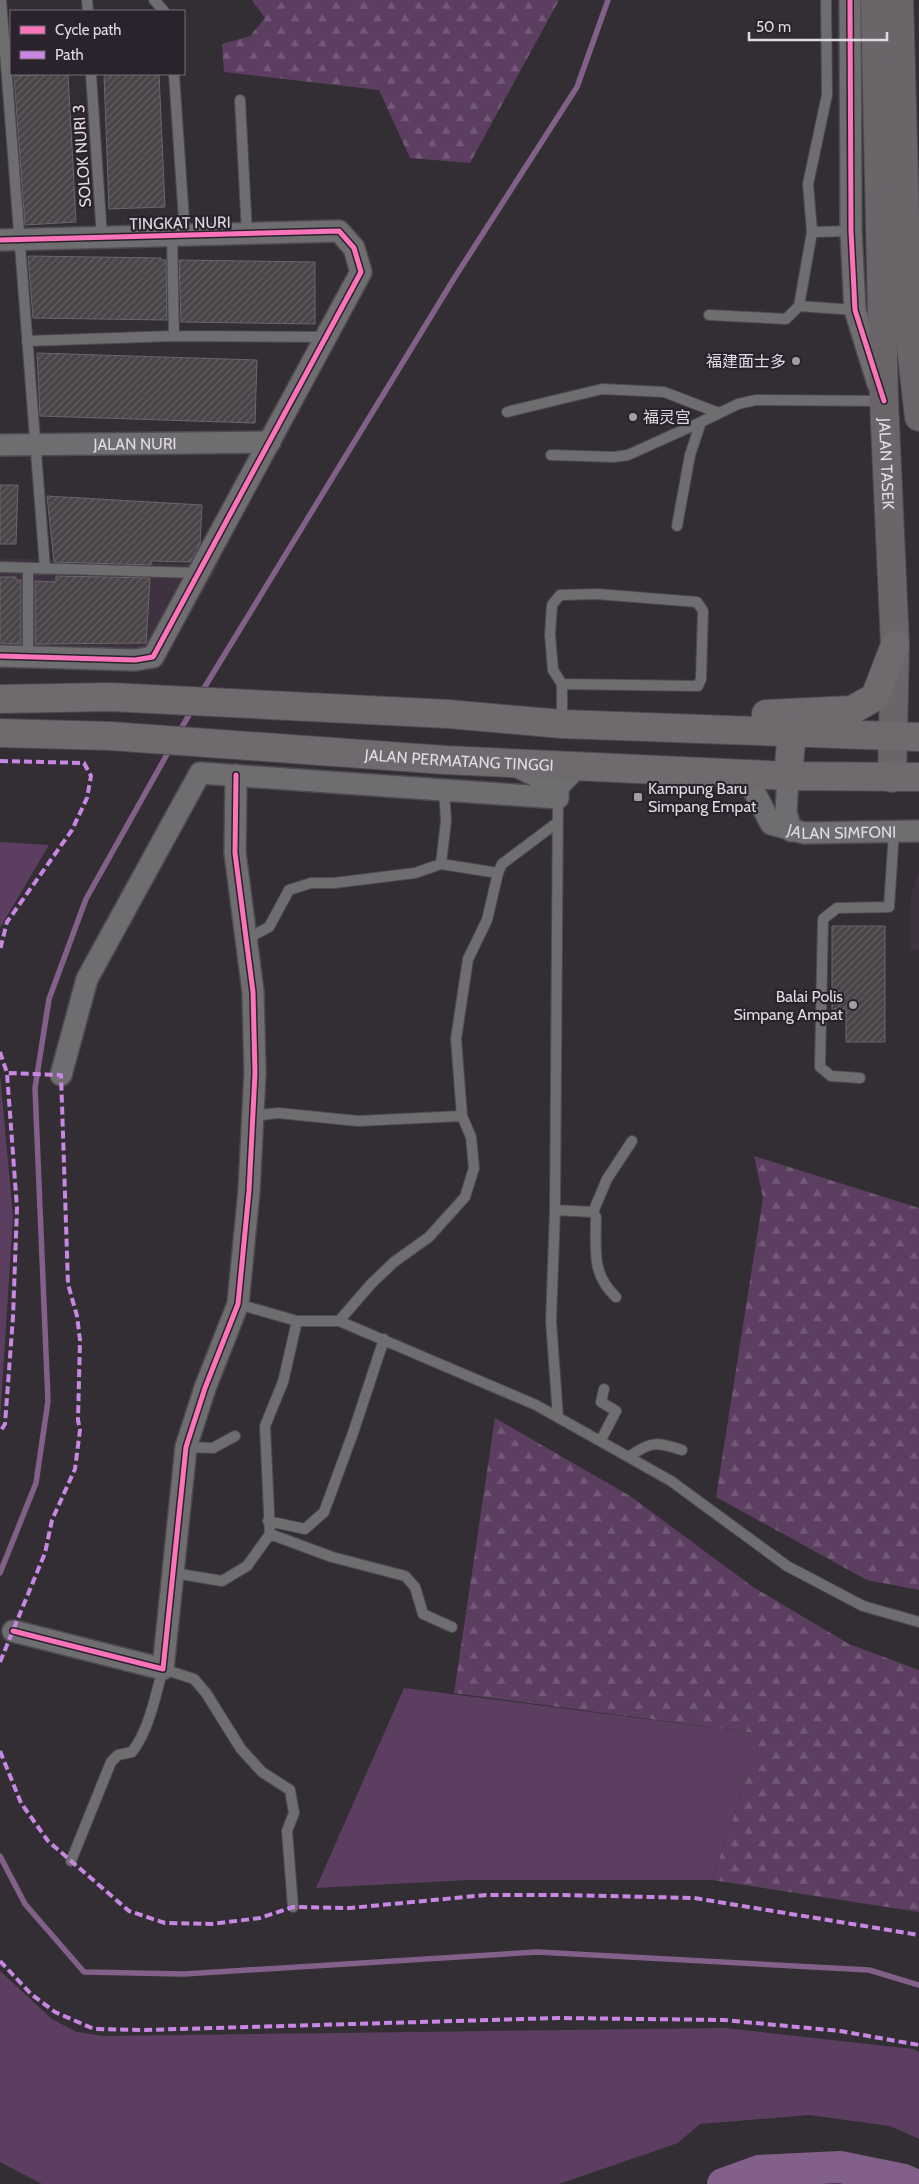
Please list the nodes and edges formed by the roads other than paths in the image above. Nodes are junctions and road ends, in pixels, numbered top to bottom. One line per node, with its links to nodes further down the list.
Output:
1 (1, 0): 9 (lane)
2 (154, 0): 7 (lane)
3 (826, 0): 14 (lane)
4 (850, 0): 13 (street)
5 (875, 0): 8 (main road, JALAN TASEK)
6 (899, 0): 8 (main road, JALAN TASEK)
7 (163, 10)
8 (890, 57): 26 (main road, JALAN TASEK); 27 (main road, JALAN TASEK)
9 (8, 61): 18 (lane)
10 (91, 75): 17 (lane, SOLOK NURI 3)
11 (174, 75): 16 (lane)
12 (240, 100): 15 (lane)
13 (851, 231): 14 (lane); 20 (street)
14 (812, 232): 19 (lane)
15 (247, 234): 16 (street, TINGKAT NURI); 23 (street, TINGKAT NURI)
16 (178, 236): 17 (street, TINGKAT NURI); 22 (lane)
17 (102, 237): 18 (street, TINGKAT NURI)
18 (9, 240): 24 (lane)
19 (798, 306): 20 (lane); 21 (lane)
20 (855, 310): 26 (street)
21 (709, 315)
22 (174, 336): 23 (lane); 24 (lane)
23 (326, 338): 32 (street)
24 (27, 341): 34 (lane)
25 (919, 400): 27 (street)
26 (884, 401): 29 (lane); 41 (main road, JALAN TASEK)
27 (918, 404): 30 (main road, JALAN TASEK)
28 (507, 412): 29 (lane)
29 (718, 413): 31 (lane)
30 (919, 417)
31 (701, 422): 35 (lane); 36 (lane)
32 (270, 442): 34 (street, JALAN NURI); 40 (street)
33 (0, 445): 34 (street, JALAN NURI)
34 (35, 445): 39 (lane)
35 (551, 455)
36 (677, 526)
37 (0, 567): 38 (lane)
38 (28, 568): 39 (lane); 43 (lane)
39 (45, 568): 40 (lane)
40 (200, 574): 43 (street)
41 (895, 644): 47 (highway); 50 (main road, JALAN TASEK)
42 (0, 656): 43 (street)
43 (28, 656)
44 (562, 684): 44 (lane); 46 (lane)
45 (0, 698): 46 (highway)
46 (562, 724): 47 (highway)
47 (666, 726): 48 (highway)
48 (792, 731): 50 (highway); 55 (highway)
49 (0, 733): 51 (highway, JALAN PERMATANG TINGGI)
50 (906, 736): 56 (main road, JALAN TASEK)
51 (507, 762): 52 (highway, JALAN PERMATANG TINGGI); 59 (street)
52 (579, 765): 53 (highway, JALAN PERMATANG TINGGI); 59 (street)
53 (724, 772): 55 (highway, JALAN PERMATANG TINGGI); 61 (street)
54 (236, 775): 58 (street); 66 (street); 67 (street)
55 (788, 776): 56 (highway, JALAN PERMATANG TINGGI); 61 (street, JALAN SIMFONI)
56 (892, 778): 57 (highway, JALAN PERMATANG TINGGI)
57 (919, 778)
58 (444, 790): 59 (street); 64 (lane)
59 (558, 792): 60 (lane)
60 (558, 822): 65 (lane); 72 (lane)
61 (791, 831): 63 (street, JALAN SIMFONI)
62 (919, 831): 63 (street, JALAN SIMFONI)
63 (894, 832): 68 (lane)
64 (441, 864): 65 (lane); 66 (lane)
65 (498, 873): 70 (lane)
66 (246, 939): 69 (street)
67 (61, 1074)
68 (860, 1078)
69 (253, 1116): 70 (lane); 75 (street)
70 (462, 1116): 77 (lane)
71 (632, 1141): 73 (lane)
72 (555, 1210): 73 (lane); 80 (lane)
73 (593, 1212): 74 (lane)
74 (616, 1297)
75 (238, 1304): 76 (lane); 83 (street)
76 (297, 1321): 77 (lane); 86 (lane)
77 (339, 1322): 78 (lane)
78 (384, 1339): 80 (lane); 86 (lane)
79 (604, 1389): 82 (lane)
80 (558, 1417): 82 (lane)
81 (235, 1436): 83 (lane)
82 (601, 1440): 85 (lane)
83 (186, 1447): 88 (street)
84 (682, 1450): 85 (lane)
85 (630, 1456): 89 (lane)
86 (268, 1521): 87 (lane)
87 (270, 1534): 88 (lane); 90 (lane)
88 (174, 1573): 92 (street)
89 (919, 1622)
90 (452, 1627)
91 (13, 1631): 92 (street)
92 (164, 1669): 93 (lane); 94 (lane)
93 (71, 1861)
94 (293, 1907)

